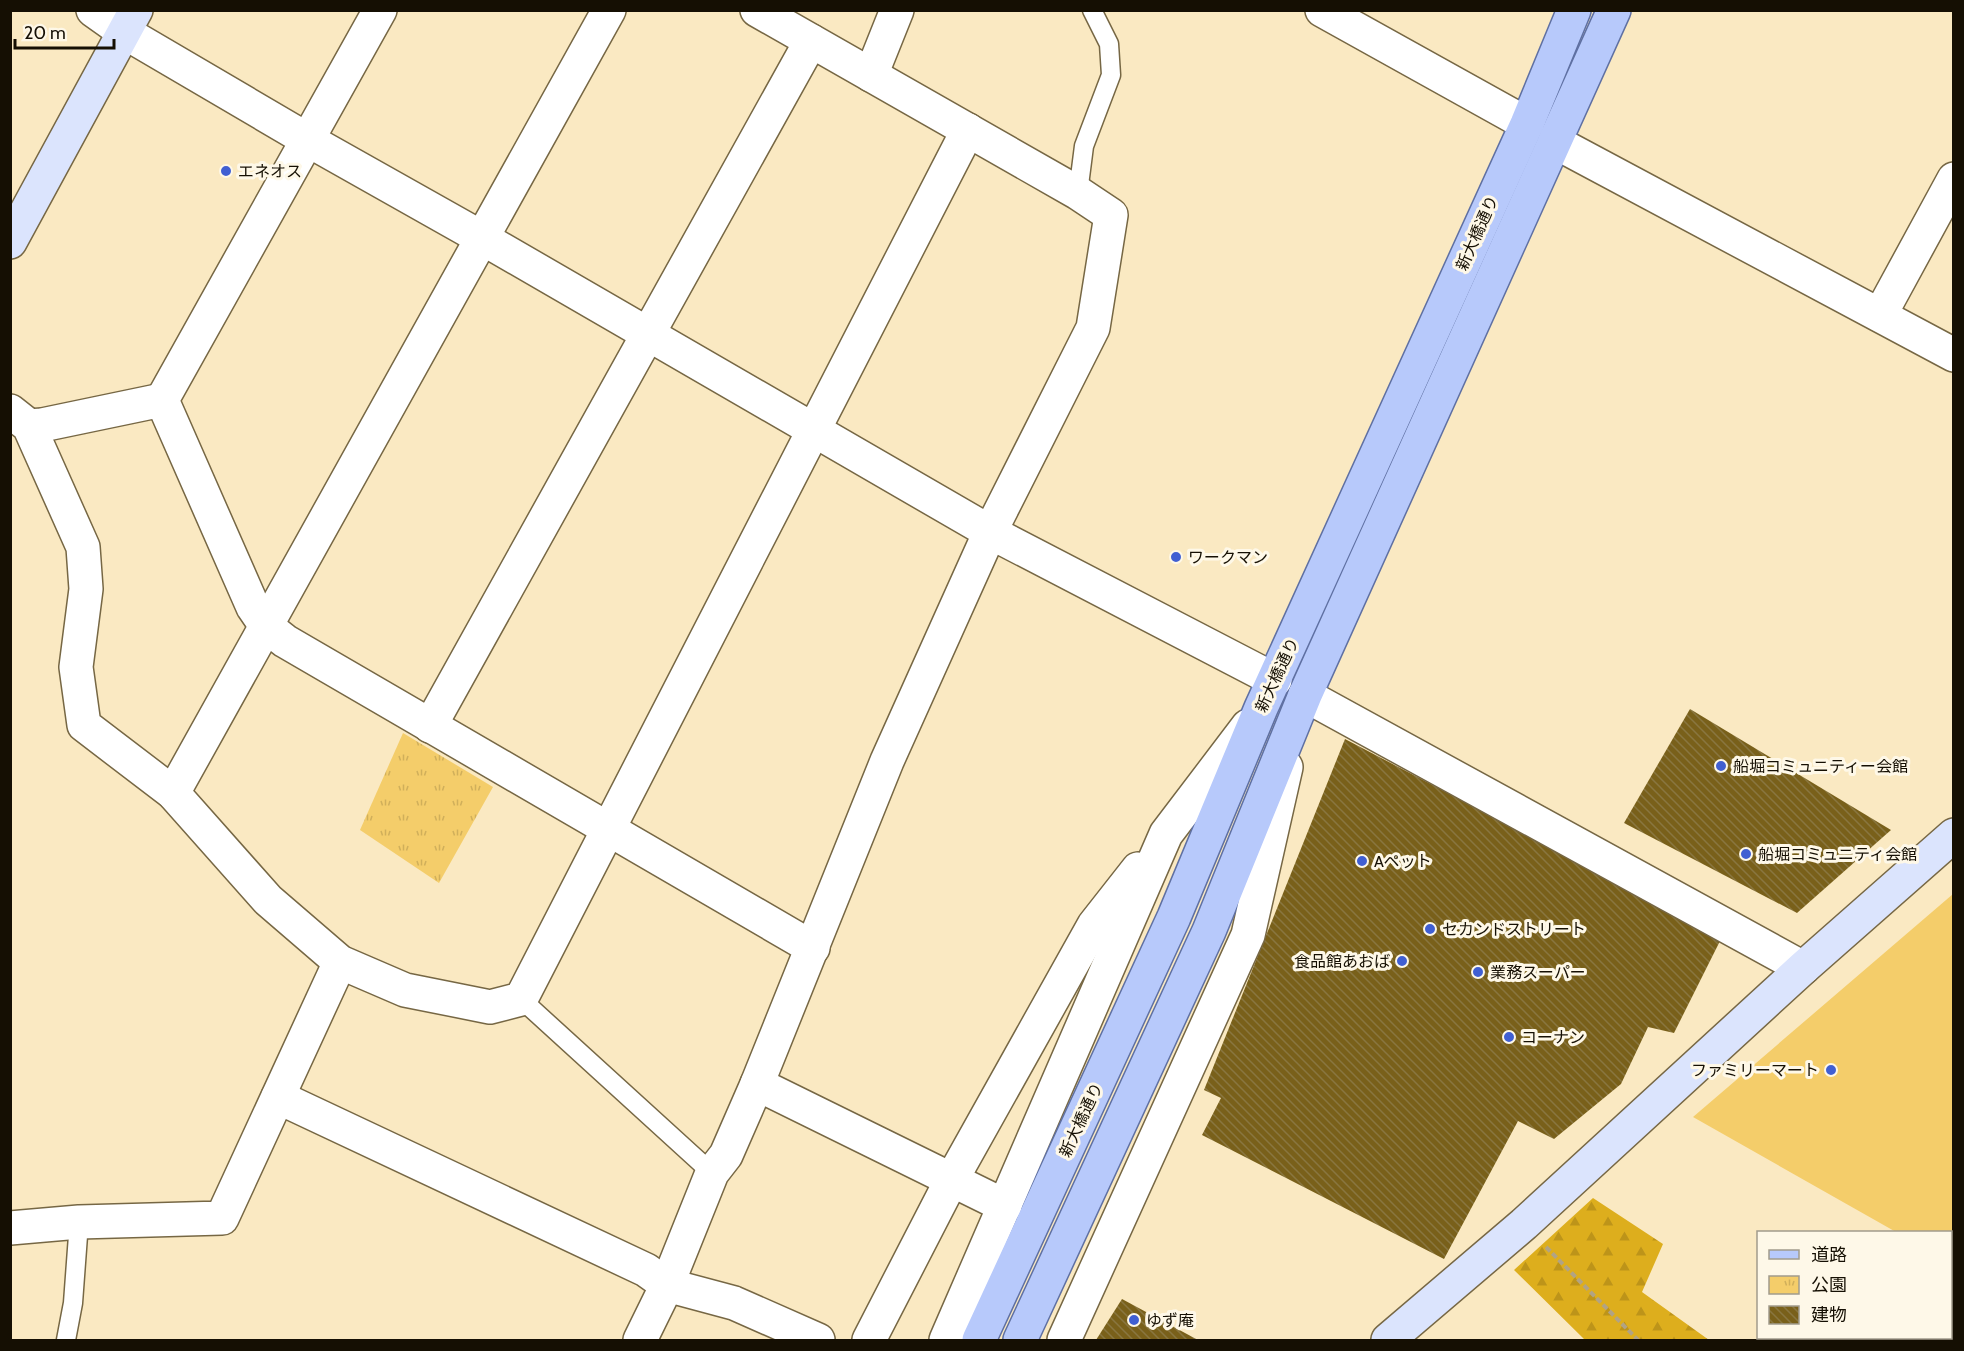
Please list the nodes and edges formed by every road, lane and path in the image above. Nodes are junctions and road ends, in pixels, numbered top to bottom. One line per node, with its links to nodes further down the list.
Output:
1 (93, 10): 10 (street)
2 (380, 10): 15 (street)
3 (609, 10): 19 (street)
4 (758, 10): 11 (street)
5 (897, 10): 12 (street)
6 (1092, 10): 18 (lane)
7 (1322, 10): 13 (street)
8 (1574, 10): 13 (main road, 新大橋通り)
9 (1614, 10): 16 (main road, 新大橋通り)
10 (130, 21): 15 (street); 20 (street)
11 (811, 41): 12 (street); 22 (street)
12 (871, 75): 14 (street)
13 (1527, 124): 29 (main road, 新大橋通り)
14 (968, 130): 18 (street); 26 (street)
15 (308, 140): 19 (street); 24 (street)
16 (1555, 142): 21 (street); 30 (main road, 新大橋通り)
17 (1953, 179): 21 (street)
18 (1078, 193): 27 (street)
19 (482, 238): 22 (street); 28 (street)
20 (10, 242)
21 (1880, 315): 23 (street)
22 (648, 334): 26 (street); 31 (street)
23 (1953, 356)
24 (162, 400): 25 (street); 28 (street)
25 (20, 419): 32 (street)
26 (814, 429): 27 (street); 33 (street)
27 (990, 531): 29 (street); 36 (street)
28 (266, 626): 31 (street); 32 (street)
29 (1268, 694): 34 (street); 54 (main road, 新大橋通り)
30 (1301, 707): 38 (street); 55 (main road, 新大橋通り); 56 (street)
31 (430, 726): 33 (street)
32 (173, 793): 37 (street)
33 (608, 830): 36 (street); 39 (street)
34 (1166, 834): 43 (street); 44 (street)
35 (1953, 836): 38 (street)
36 (813, 948): 40 (street)
37 (340, 962): 39 (street); 41 (street)
38 (1803, 968): 46 (street)
39 (521, 999): 42 (lane)
40 (757, 1084): 42 (street); 43 (street)
41 (278, 1097): 45 (street); 48 (street)
42 (712, 1173): 48 (street)
43 (952, 1179): 44 (street); 52 (street)
44 (1005, 1206): 53 (street)
45 (79, 1222): 47 (street); 49 (lane)
46 (1524, 1224): 57 (street); 58 (path)
47 (10, 1228)
48 (667, 1285): 50 (street); 51 (street)
49 (66, 1341)
50 (640, 1341)
51 (818, 1341)
52 (869, 1341)
53 (946, 1341)
54 (979, 1341)
55 (1020, 1341)
56 (1064, 1341)
57 (1388, 1341)
58 (1638, 1341)

